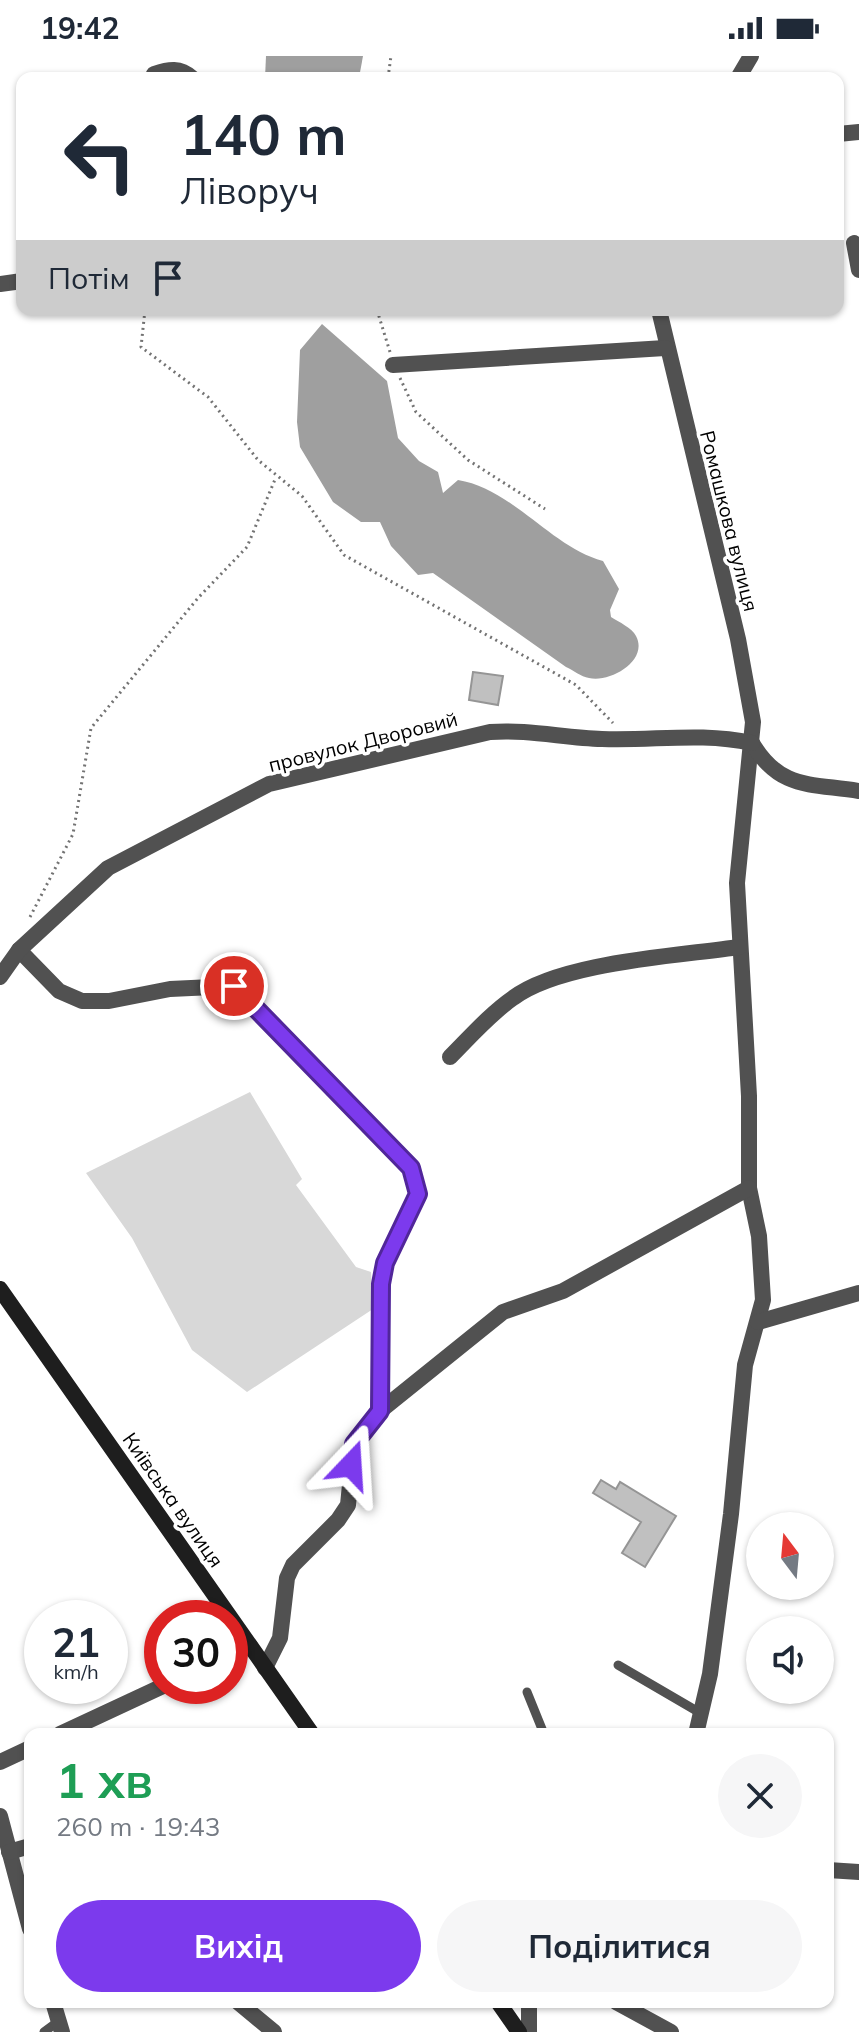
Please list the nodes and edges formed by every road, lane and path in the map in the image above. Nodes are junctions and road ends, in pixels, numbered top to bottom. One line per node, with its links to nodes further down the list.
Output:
1 (850, 243): 2 (street)
2 (859, 270)
3 (144, 316): 8 (path)
4 (379, 316): 7 (path)
5 (660, 316): 6 (street, Ромашкова вулиця)
6 (665, 348): 7 (street); 11 (street, Ромашкова вулиця)
7 (393, 365): 9 (path)
8 (276, 475): 10 (path); 13 (path)
9 (545, 509)
10 (630, 740): 11 (street, провулок Дворовий); 15 (street, провулок Дворовий)
11 (752, 743): 12 (street); 14 (street, Ромашкова вулиця)
12 (859, 791)
13 (27, 923)
14 (739, 947): 17 (street); 18 (street, Ромашкова вулиця)
15 (19, 950): 16 (street, провулок Дворовий); 22 (street)
16 (0, 977)
17 (450, 1057)
18 (749, 1188): 21 (street, Ромашкова вулиця); 22 (street)
19 (0, 1289): 23 (street, Київська вулиця)
20 (859, 1293): 21 (street)
21 (758, 1322): 28 (street, Ромашкова вулиця)
22 (380, 1411): 25 (street)
23 (250, 1646): 25 (street, Київська вулиця)
24 (618, 1665): 28 (lane)
25 (265, 1668): 30 (street, Київська вулиця)
26 (527, 1692): 31 (lane)
27 (144, 1695): 29 (street)
28 (702, 1714): 32 (street, Ромашкова вулиця)
29 (73, 1728)
30 (308, 1728)
31 (542, 1728)
32 (698, 1728)
33 (24, 1751): 34 (street)
34 (0, 1762)
35 (0, 1816): 37 (street)
36 (24, 1848): 37 (street)
37 (9, 1852): 40 (street)
38 (834, 1870): 39 (street)
39 (859, 1872)
40 (24, 1907)
41 (245, 2008): 47 (street)
42 (502, 2008): 48 (street)
43 (529, 2008): 49 (street)
44 (627, 2008): 50 (street)
45 (61, 2026): 46 (lane)
46 (44, 2032)
47 (274, 2032)
48 (519, 2032)
49 (529, 2032)
50 (671, 2032)

